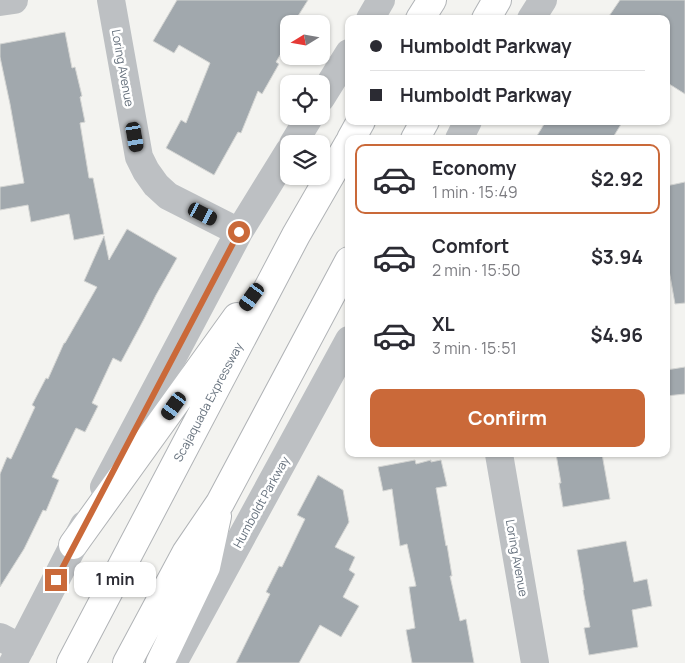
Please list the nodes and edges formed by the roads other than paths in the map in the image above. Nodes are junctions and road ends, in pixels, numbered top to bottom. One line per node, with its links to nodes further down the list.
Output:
1 (14, 0): 7 (street)
2 (111, 0): 16 (street, Loring Avenue)
3 (382, 0): 8 (street)
4 (432, 0): 9 (highway)
5 (497, 0): 10 (highway)
6 (543, 0): 11 (street)
7 (0, 2)
8 (373, 15)
9 (423, 15)
10 (488, 15)
11 (534, 15)
12 (345, 59): 13 (street)
13 (330, 84)
14 (345, 150): 17 (highway, Scajaquada Expressway)
15 (280, 166): 16 (street)
16 (239, 232): 22 (street)
17 (296, 235): 22 (highway); 24 (highway, Scajaquada Expressway)
18 (345, 269): 21 (highway)
19 (345, 347): 27 (street, Humboldt Parkway)
20 (500, 457): 28 (street, Loring Avenue)
21 (220, 503): 25 (highway); 26 (highway)
22 (73, 545): 23 (street)
23 (11, 649)
24 (71, 663)
25 (127, 663)
26 (160, 663)
27 (173, 663)
28 (535, 663)

